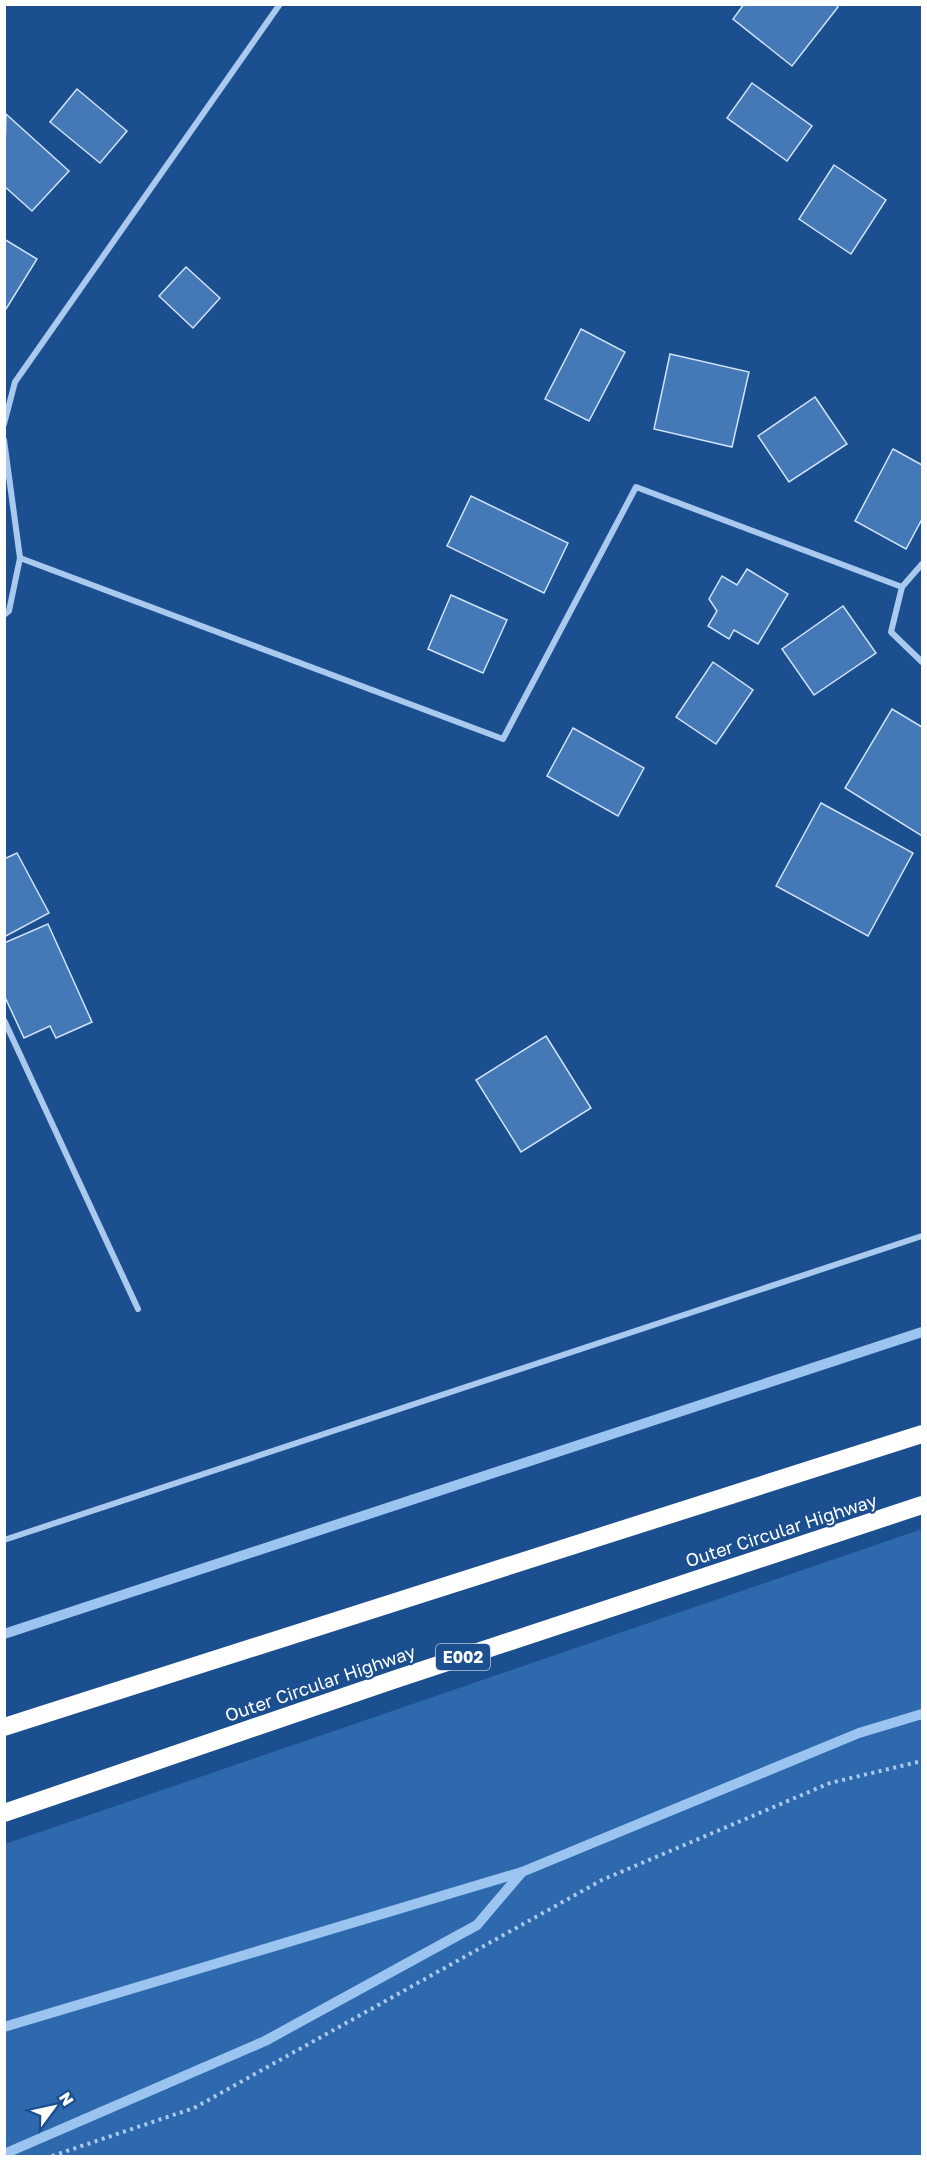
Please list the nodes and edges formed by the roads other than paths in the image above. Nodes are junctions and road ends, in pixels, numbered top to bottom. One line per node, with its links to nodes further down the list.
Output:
1 (280, 4): 2 (street)
2 (4, 424)
3 (4, 440): 4 (street)
4 (20, 558): 6 (street); 7 (street)
5 (922, 564): 6 (street)
6 (902, 587): 8 (street)
7 (4, 615)
8 (922, 662)
9 (4, 1020): 11 (street)
10 (922, 1236): 14 (street)
11 (138, 1310)
12 (922, 1434): 15 (highway)
13 (922, 1505): 16 (highway, Outer Circular Highway / E002)
14 (4, 1540)
15 (4, 1727)
16 (4, 1813)

